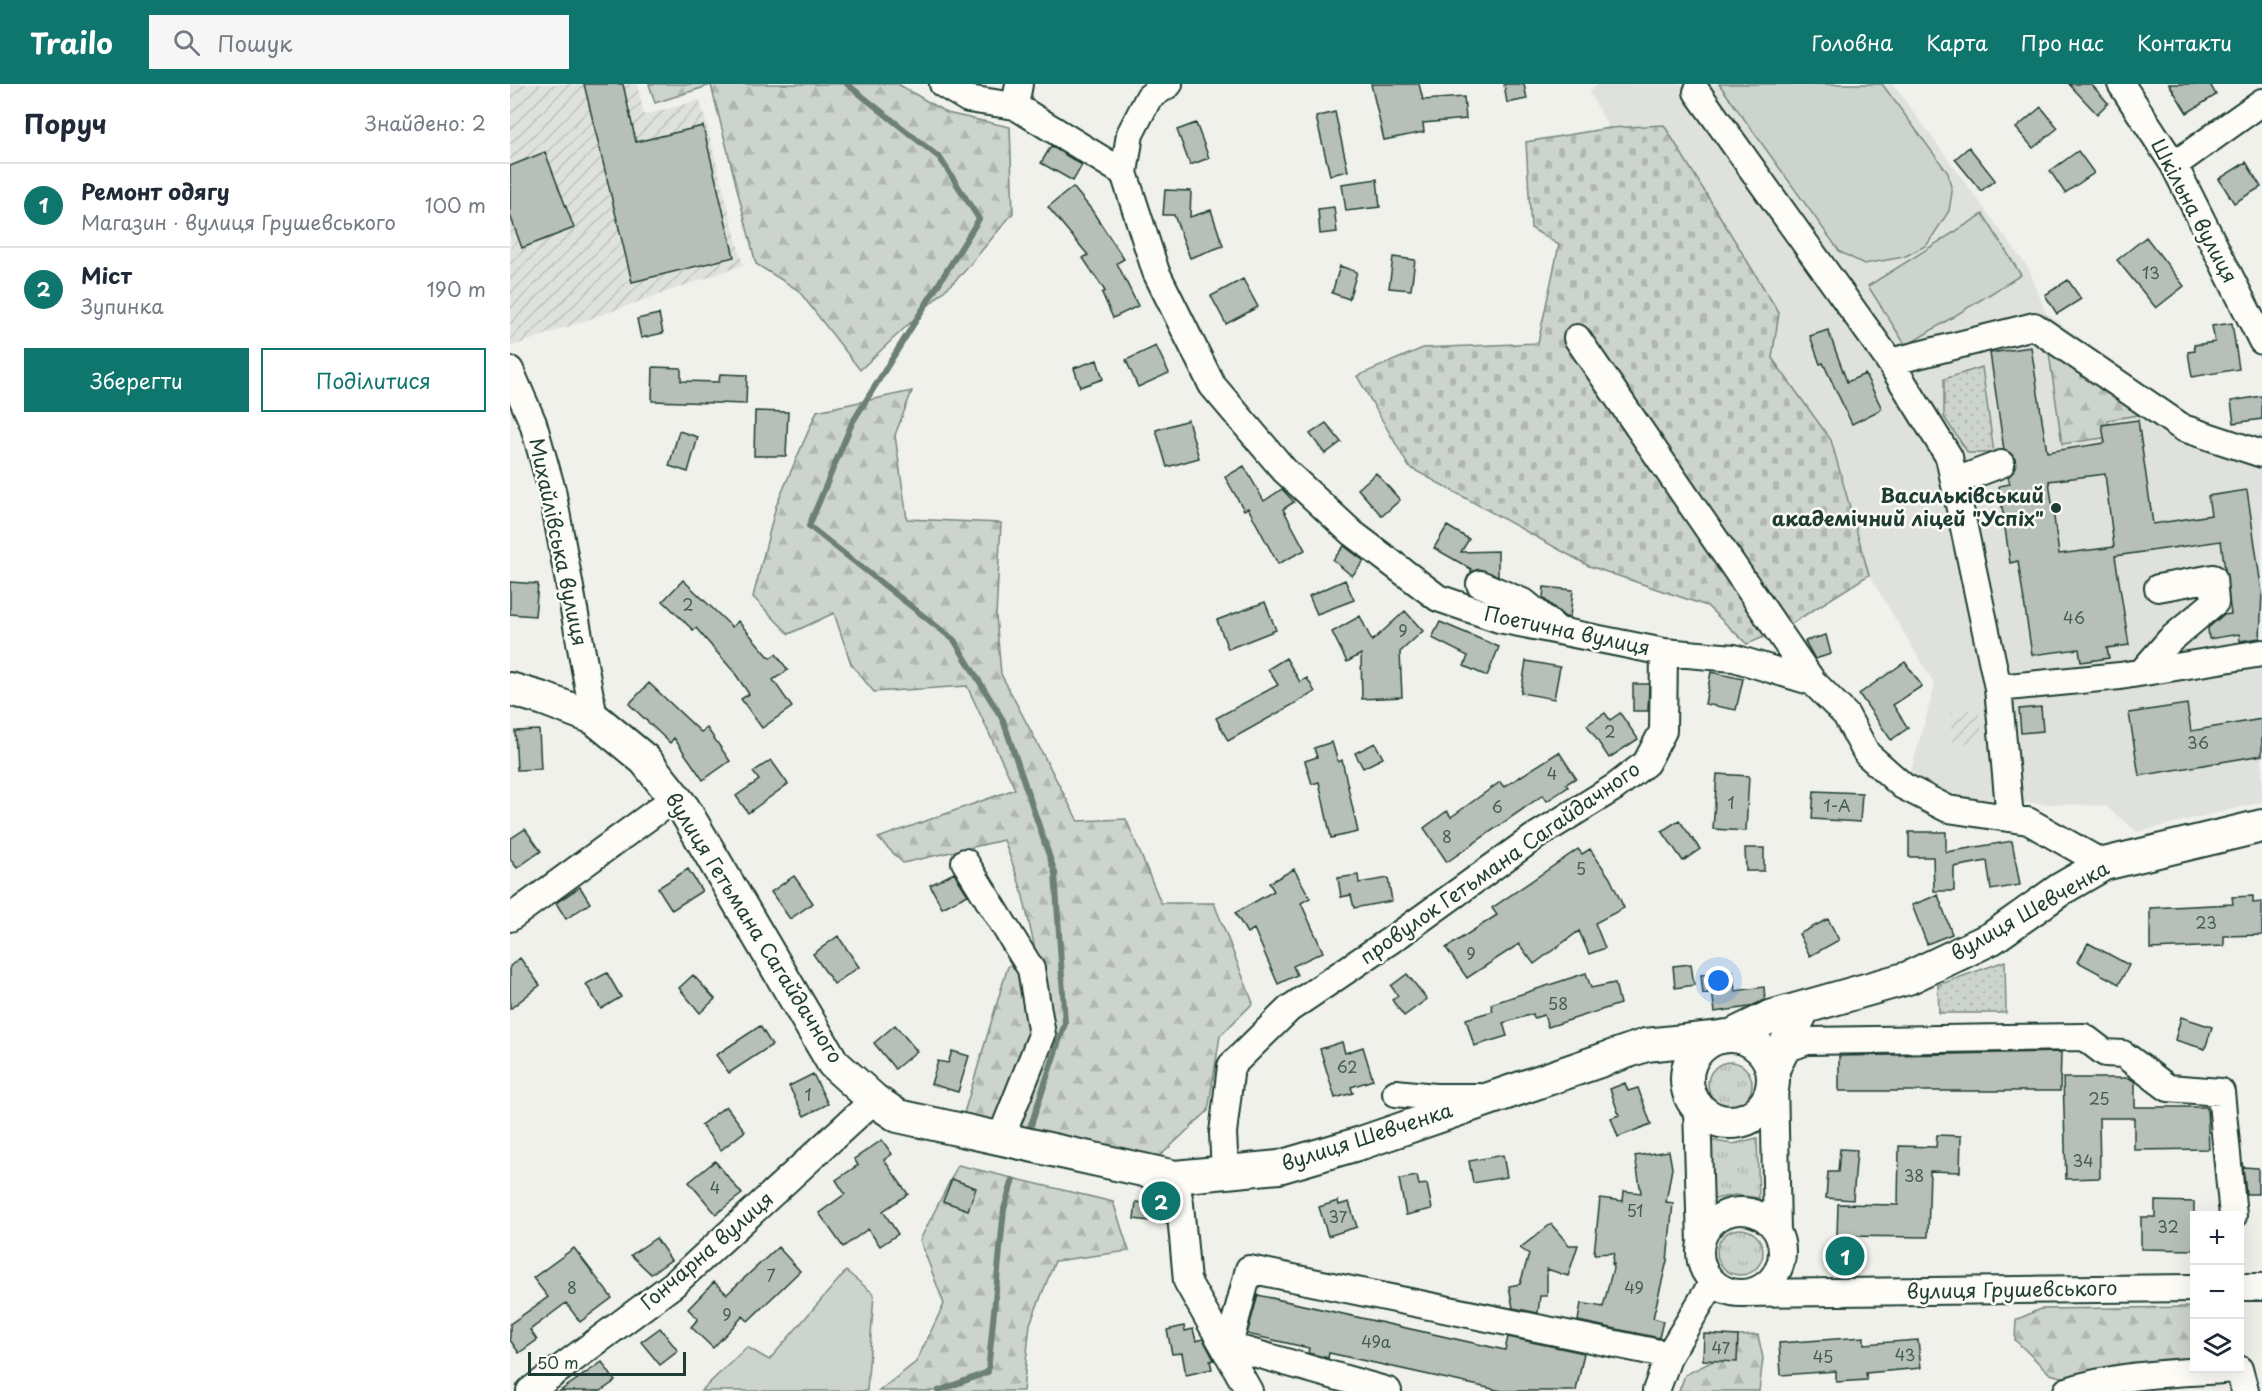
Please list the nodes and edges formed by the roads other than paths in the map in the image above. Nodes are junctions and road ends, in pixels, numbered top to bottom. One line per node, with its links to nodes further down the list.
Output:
1 (943, 84): 5 (street)
2 (1169, 84): 8 (street)
3 (2121, 84): 7 (street, Шкільна вулиця)
4 (1697, 93): 11 (street)
5 (1017, 95): 8 (street)
6 (2262, 102): 7 (street)
7 (2174, 165): 10 (street, Шкільна вулиця)
8 (1124, 173): 18 (street, Поетична вулиця)
9 (1576, 338): 22 (street)
10 (2262, 341)
11 (1890, 362): 13 (street); 15 (street)
12 (510, 370): 25 (street, Михайлівська вулиця)
13 (2262, 454)
14 (2001, 464): 15 (street)
15 (1956, 481): 23 (street)
16 (1480, 584): 18 (street)
17 (2158, 588): 21 (street)
18 (1556, 629): 19 (street, Поетична вулиця)
19 (1664, 652): 22 (street, Поетична вулиця); 41 (street, провулок Гетьмана Сагайдачного)
20 (2262, 653): 21 (street)
21 (2142, 672): 23 (street)
22 (1813, 682): 27 (street, Поетична вулиця)
23 (1998, 688): 27 (street)
24 (510, 689): 25 (main road, вулиця Гетьмана Сагайдачного)
25 (594, 718): 26 (main road, вулиця Гетьмана Сагайдачного)
26 (676, 797): 31 (street); 38 (main road, вулиця Гетьмана Сагайдачного)
27 (2010, 818): 30 (street, Поетична вулиця)
28 (2262, 826): 30 (main road, вулиця Шевченка)
29 (965, 862): 40 (street)
30 (2104, 864): 32 (main road, вулиця Шевченка)
31 (510, 918)
32 (1803, 1010): 33 (main road, вулиця Шевченка); 35 (main road)
33 (1727, 1036): 34 (main road, вулиця Шевченка); 35 (main road); 39 (main road)
34 (1646, 1045): 37 (main road, вулиця Шевченка); 39 (main road)
35 (1777, 1065): 39 (main road); 43 (street); 44 (street)
36 (1396, 1093): 37 (street)
37 (1490, 1096): 41 (main road, вулиця Шевченка)
38 (874, 1100): 40 (main road, вулиця Шевченка); 55 (street, Гончарна вулиця)
39 (1693, 1101): 45 (street)
40 (1000, 1140): 42 (main road, вулиця Шевченка)
41 (1225, 1172): 42 (main road, вулиця Шевченка)
42 (1175, 1177): 53 (street)
43 (2233, 1211)
44 (1777, 1232): 45 (street); 46 (street)
45 (1701, 1244): 47 (street)
46 (1781, 1260): 51 (street, вулиця Грушевського); 52 (street)
47 (1713, 1282): 52 (street); 54 (street)
48 (2244, 1287): 49 (street)
49 (2262, 1287)
50 (2190, 1288): 51 (street, вулиця Грушевського)
51 (1830, 1291): 52 (street, вулиця Грушевського)
52 (1739, 1293)
53 (1228, 1350): 54 (street); 56 (street); 57 (street)
54 (1669, 1355): 58 (street)
55 (530, 1391)
56 (1249, 1391)
57 (1388, 1391)
58 (1656, 1391)
59 (2067, 1391): 60 (street)
60 (2245, 1391)

